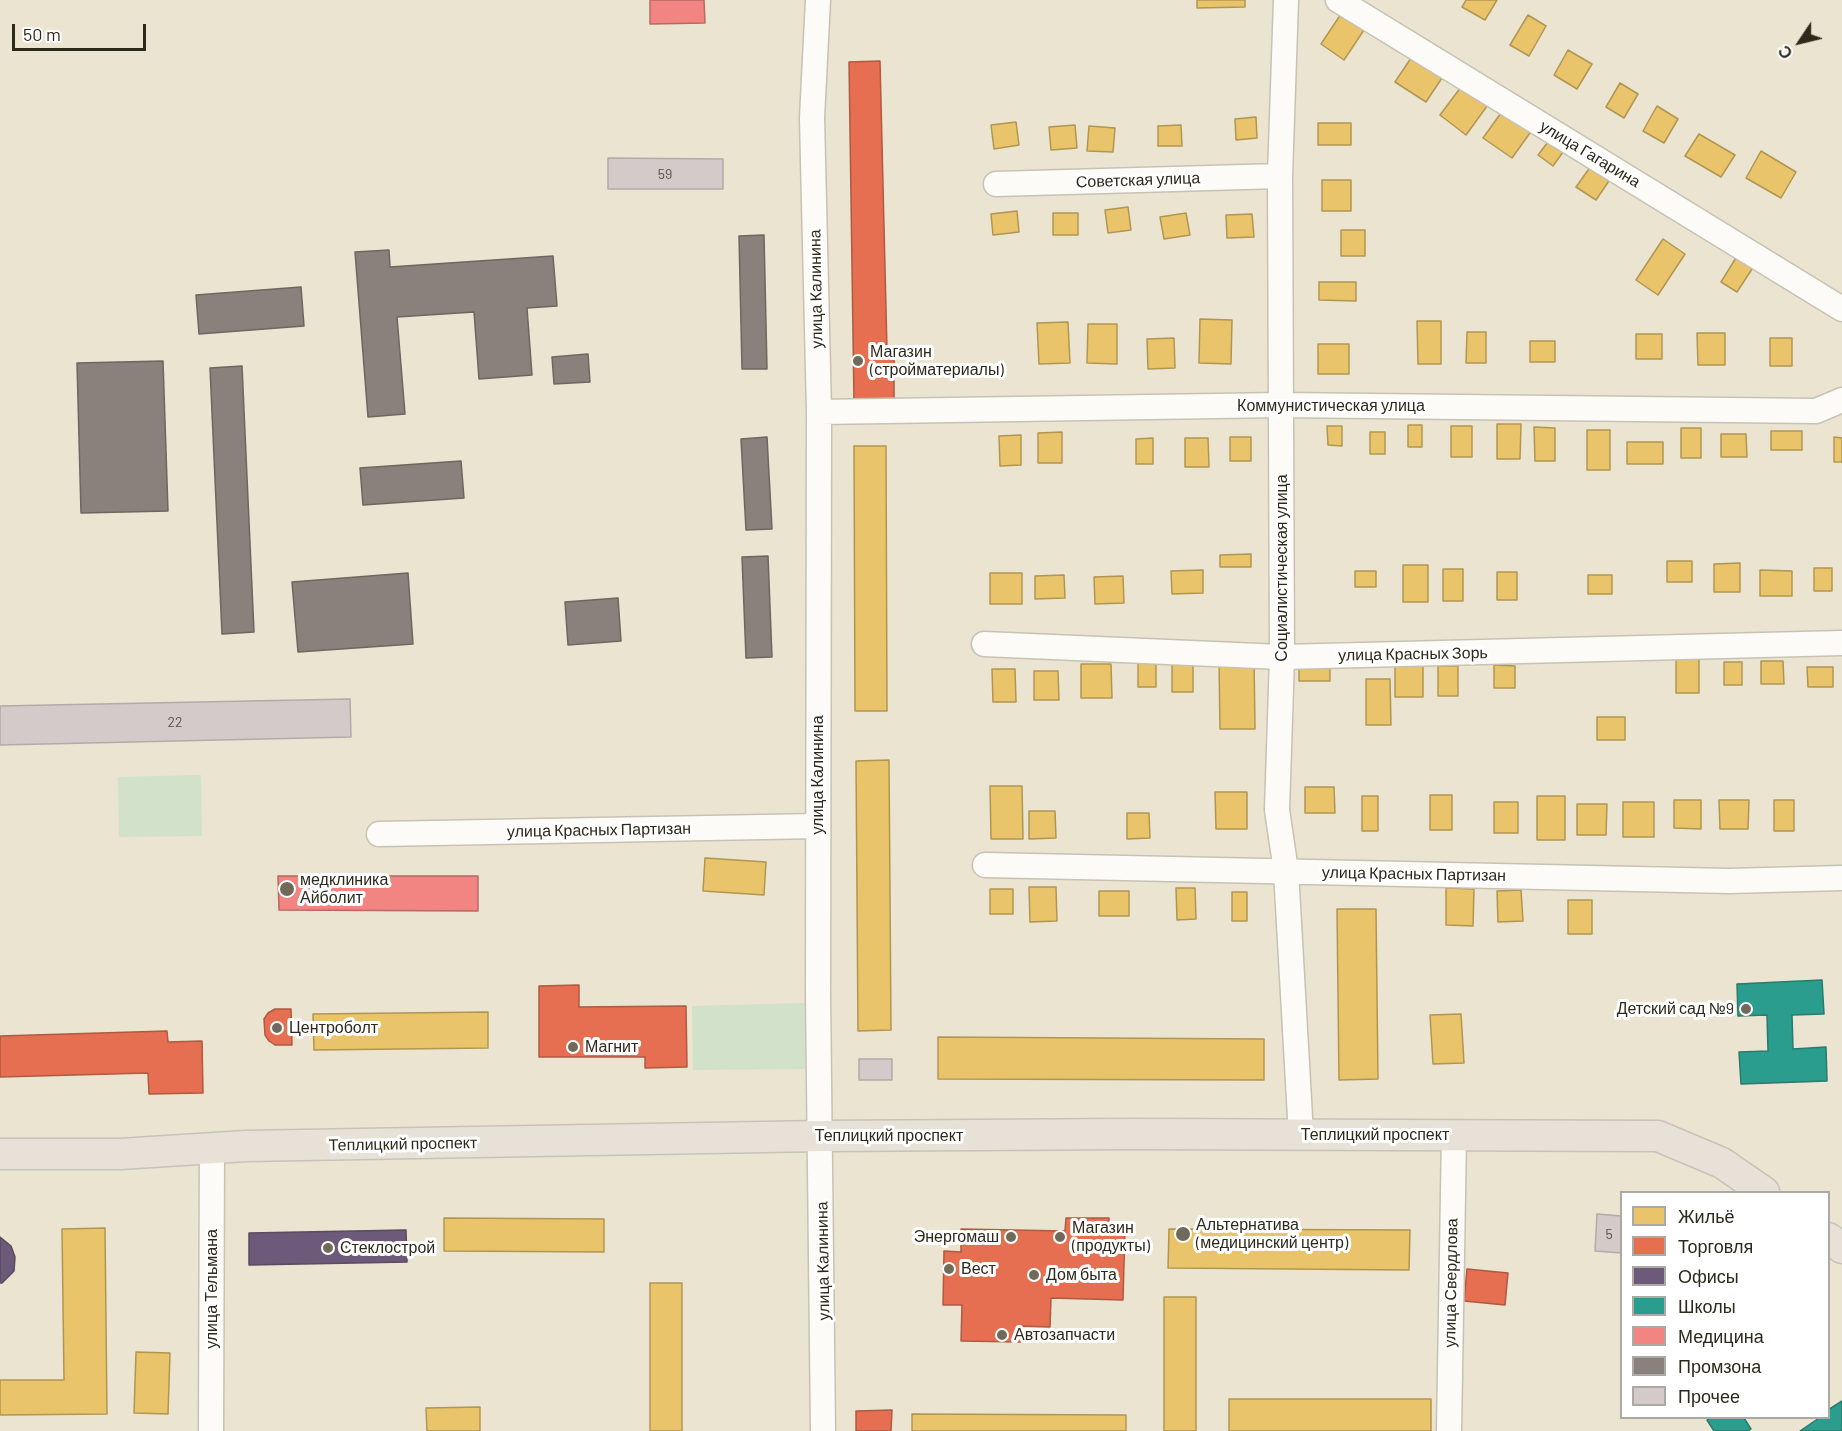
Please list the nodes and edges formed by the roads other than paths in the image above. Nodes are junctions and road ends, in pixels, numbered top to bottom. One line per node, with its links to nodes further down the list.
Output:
1 (818, 0): 9 (street, улица Калинина)
2 (1286, 0): 4 (street, Социалистическая улица)
3 (1338, 0): 6 (street, улица Гагарина)
4 (1280, 176): 5 (street, Советская улица); 8 (street, Социалистическая улица)
5 (996, 184)
6 (1842, 309)
7 (1842, 400): 8 (street, Коммунистическая улица)
8 (1282, 405): 9 (street, Коммунистическая улица); 12 (street, Социалистическая улица)
9 (819, 412): 13 (street, улица Калинина)
10 (1842, 643): 12 (street, улица Красных Зорь)
11 (984, 644): 12 (street, улица Красных Зорь)
12 (1282, 657): 16 (street, Социалистическая улица)
13 (818, 826): 14 (street, улица Красных Партизан); 20 (street, улица Калинина)
14 (379, 834)
15 (985, 865): 16 (street, улица Красных Партизан)
16 (1286, 871): 17 (street, улица Красных Партизан); 18 (street, Социалистическая улица)
17 (1842, 878)
18 (1301, 1135): 19 (main road, Теплицкий проспект); 20 (main road, Теплицкий проспект)
19 (1454, 1135): 23 (main road, Теплицкий проспект); 26 (street, улица Свердлова)
20 (821, 1136): 21 (main road, Теплицкий проспект); 25 (street, улица Калинина)
21 (212, 1147): 22 (main road, Теплицкий проспект); 24 (street, улица Тельмана)
22 (0, 1154)
23 (1763, 1191)
24 (211, 1431)
25 (824, 1431)
26 (1449, 1431)

